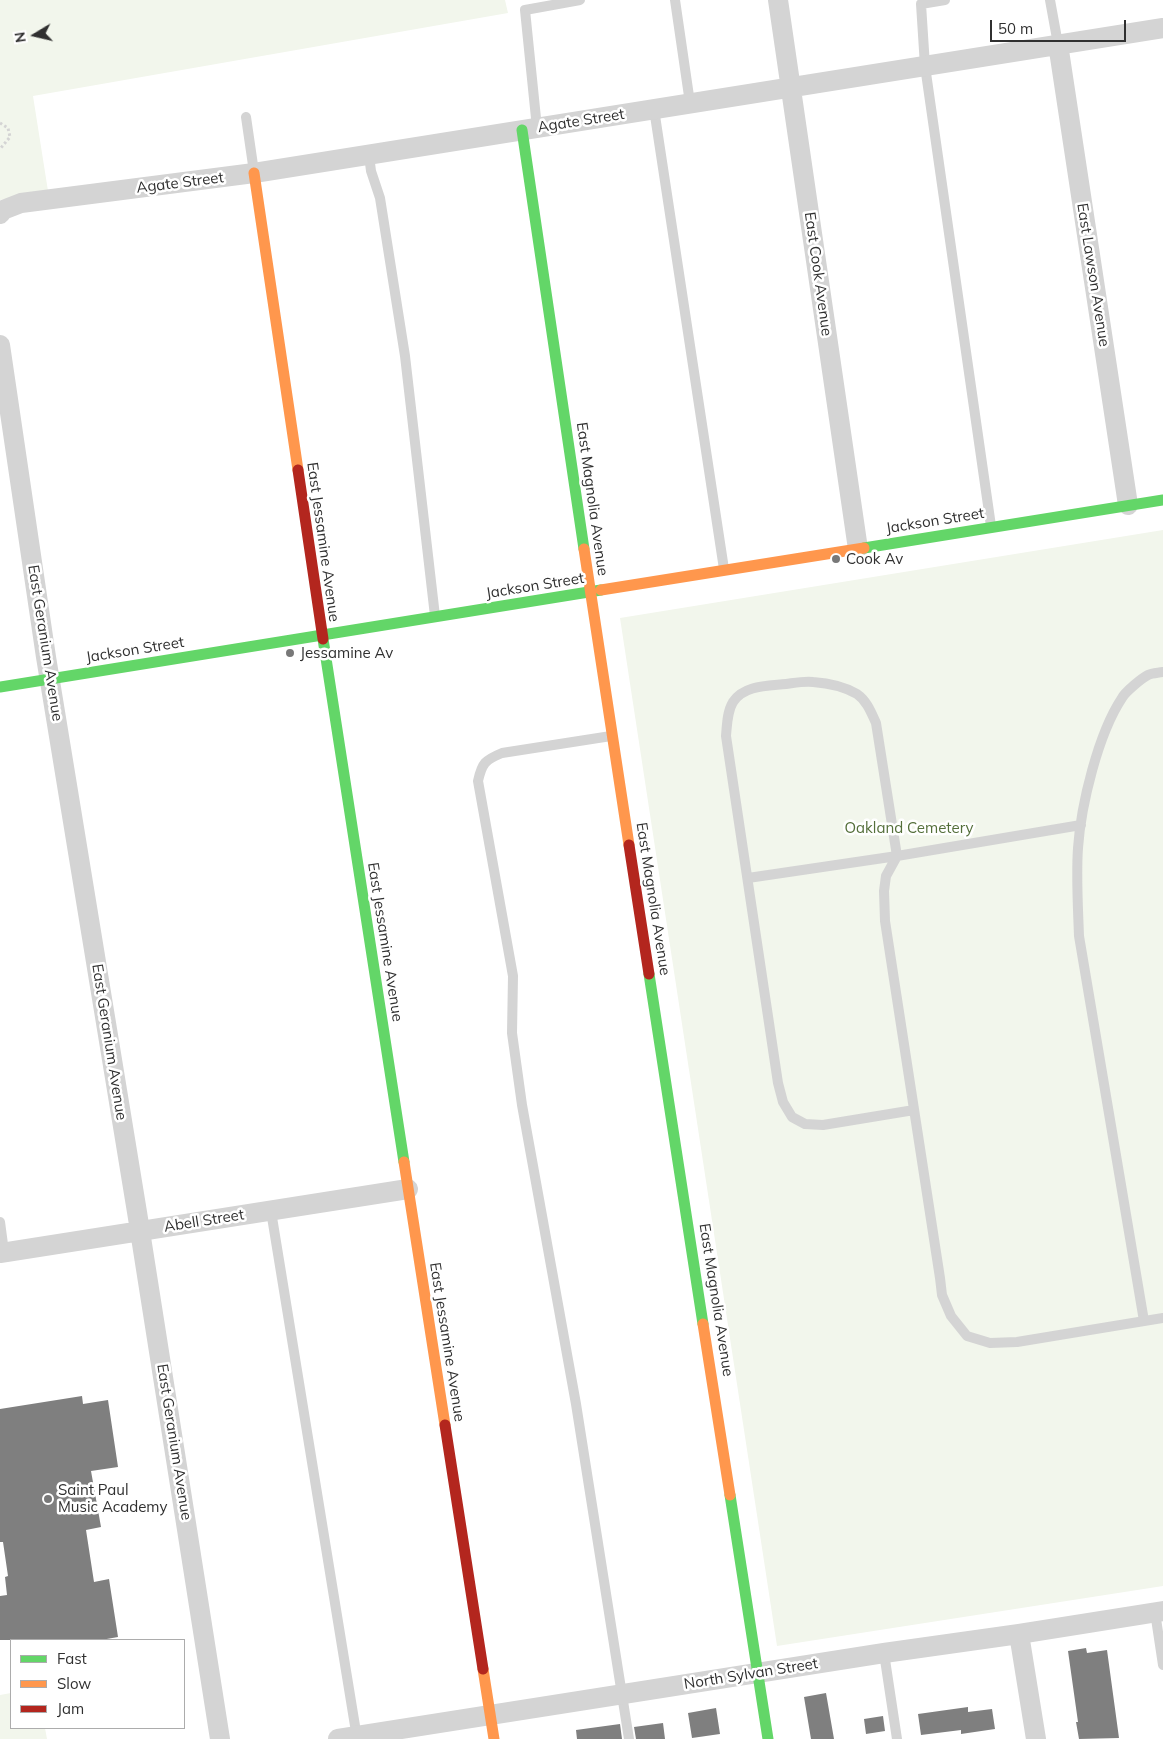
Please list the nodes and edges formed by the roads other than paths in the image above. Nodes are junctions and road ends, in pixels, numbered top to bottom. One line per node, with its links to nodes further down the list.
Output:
1 (580, 0): 13 (lane)
2 (675, 0): 10 (lane)
3 (778, 0): 9 (street, East Cook Avenue)
4 (945, 0): 8 (lane)
5 (1050, 0): 7 (lane)
6 (1163, 28): 7 (street, Agate Street)
7 (1058, 44): 8 (street, Agate Street); 19 (street, East Lawson Avenue)
8 (925, 66): 9 (street, Agate Street); 20 (lane)
9 (791, 87): 10 (street, Agate Street); 21 (street, East Cook Avenue)
10 (690, 103): 11 (street, Agate Street)
11 (654, 109): 13 (street, Agate Street); 22 (lane)
12 (246, 117): 15 (lane)
13 (530, 129): 14 (street, Agate Street); 23 (street, East Magnolia Avenue)
14 (369, 155): 15 (street, Agate Street); 24 (lane)
15 (254, 173): 16 (street, Agate Street); 25 (street, East Jessamine Avenue)
16 (0, 214)
17 (0, 345): 27 (street, East Geranium Avenue)
18 (1163, 500): 19 (street, Jackson Street)
19 (1128, 505): 20 (street, Jackson Street)
20 (991, 528): 21 (street, Jackson Street)
21 (858, 549): 22 (street, Jackson Street)
22 (724, 570): 23 (street, Jackson Street)
23 (591, 592): 24 (street, Jackson Street); 29 (street, East Magnolia Avenue)
24 (435, 617): 25 (street, Jackson Street)
25 (322, 635): 27 (street, Jackson Street); 34 (street, East Jessamine Avenue)
26 (1163, 672): 30 (lane)
27 (50, 679): 28 (street, Jackson Street); 37 (street, East Geranium Avenue)
28 (0, 687)
29 (612, 736): 45 (street, East Magnolia Avenue); 46 (lane)
30 (1081, 825): 31 (lane); 40 (lane)
31 (897, 856): 32 (lane); 32 (lane); 33 (lane)
32 (748, 878): 33 (lane)
33 (914, 1110): 40 (lane)
34 (408, 1189): 35 (street, Abell Street); 47 (street, East Jessamine Avenue)
35 (271, 1210): 37 (street, Abell Street); 48 (lane)
36 (0, 1222): 38 (lane)
37 (140, 1231): 38 (street, Abell Street); 49 (street, East Geranium Avenue)
38 (2, 1252)
39 (1163, 1318): 40 (lane)
40 (1144, 1322)
41 (1159, 1612): 42 (street, North Sylvan Street); 44 (lane)
42 (1019, 1634): 43 (street, North Sylvan Street); 54 (street)
43 (884, 1652): 45 (street, North Sylvan Street); 53 (lane)
44 (1163, 1665)
45 (758, 1672): 46 (street, North Sylvan Street); 52 (street, East Magnolia Avenue)
46 (622, 1694): 47 (street, North Sylvan Street); 51 (lane)
47 (490, 1715): 48 (street, North Sylvan Street); 50 (street, East Jessamine Avenue)
48 (351, 1738)
49 (220, 1739)
50 (494, 1739)
51 (629, 1739)
52 (768, 1739)
53 (897, 1739)
54 (1036, 1739)

